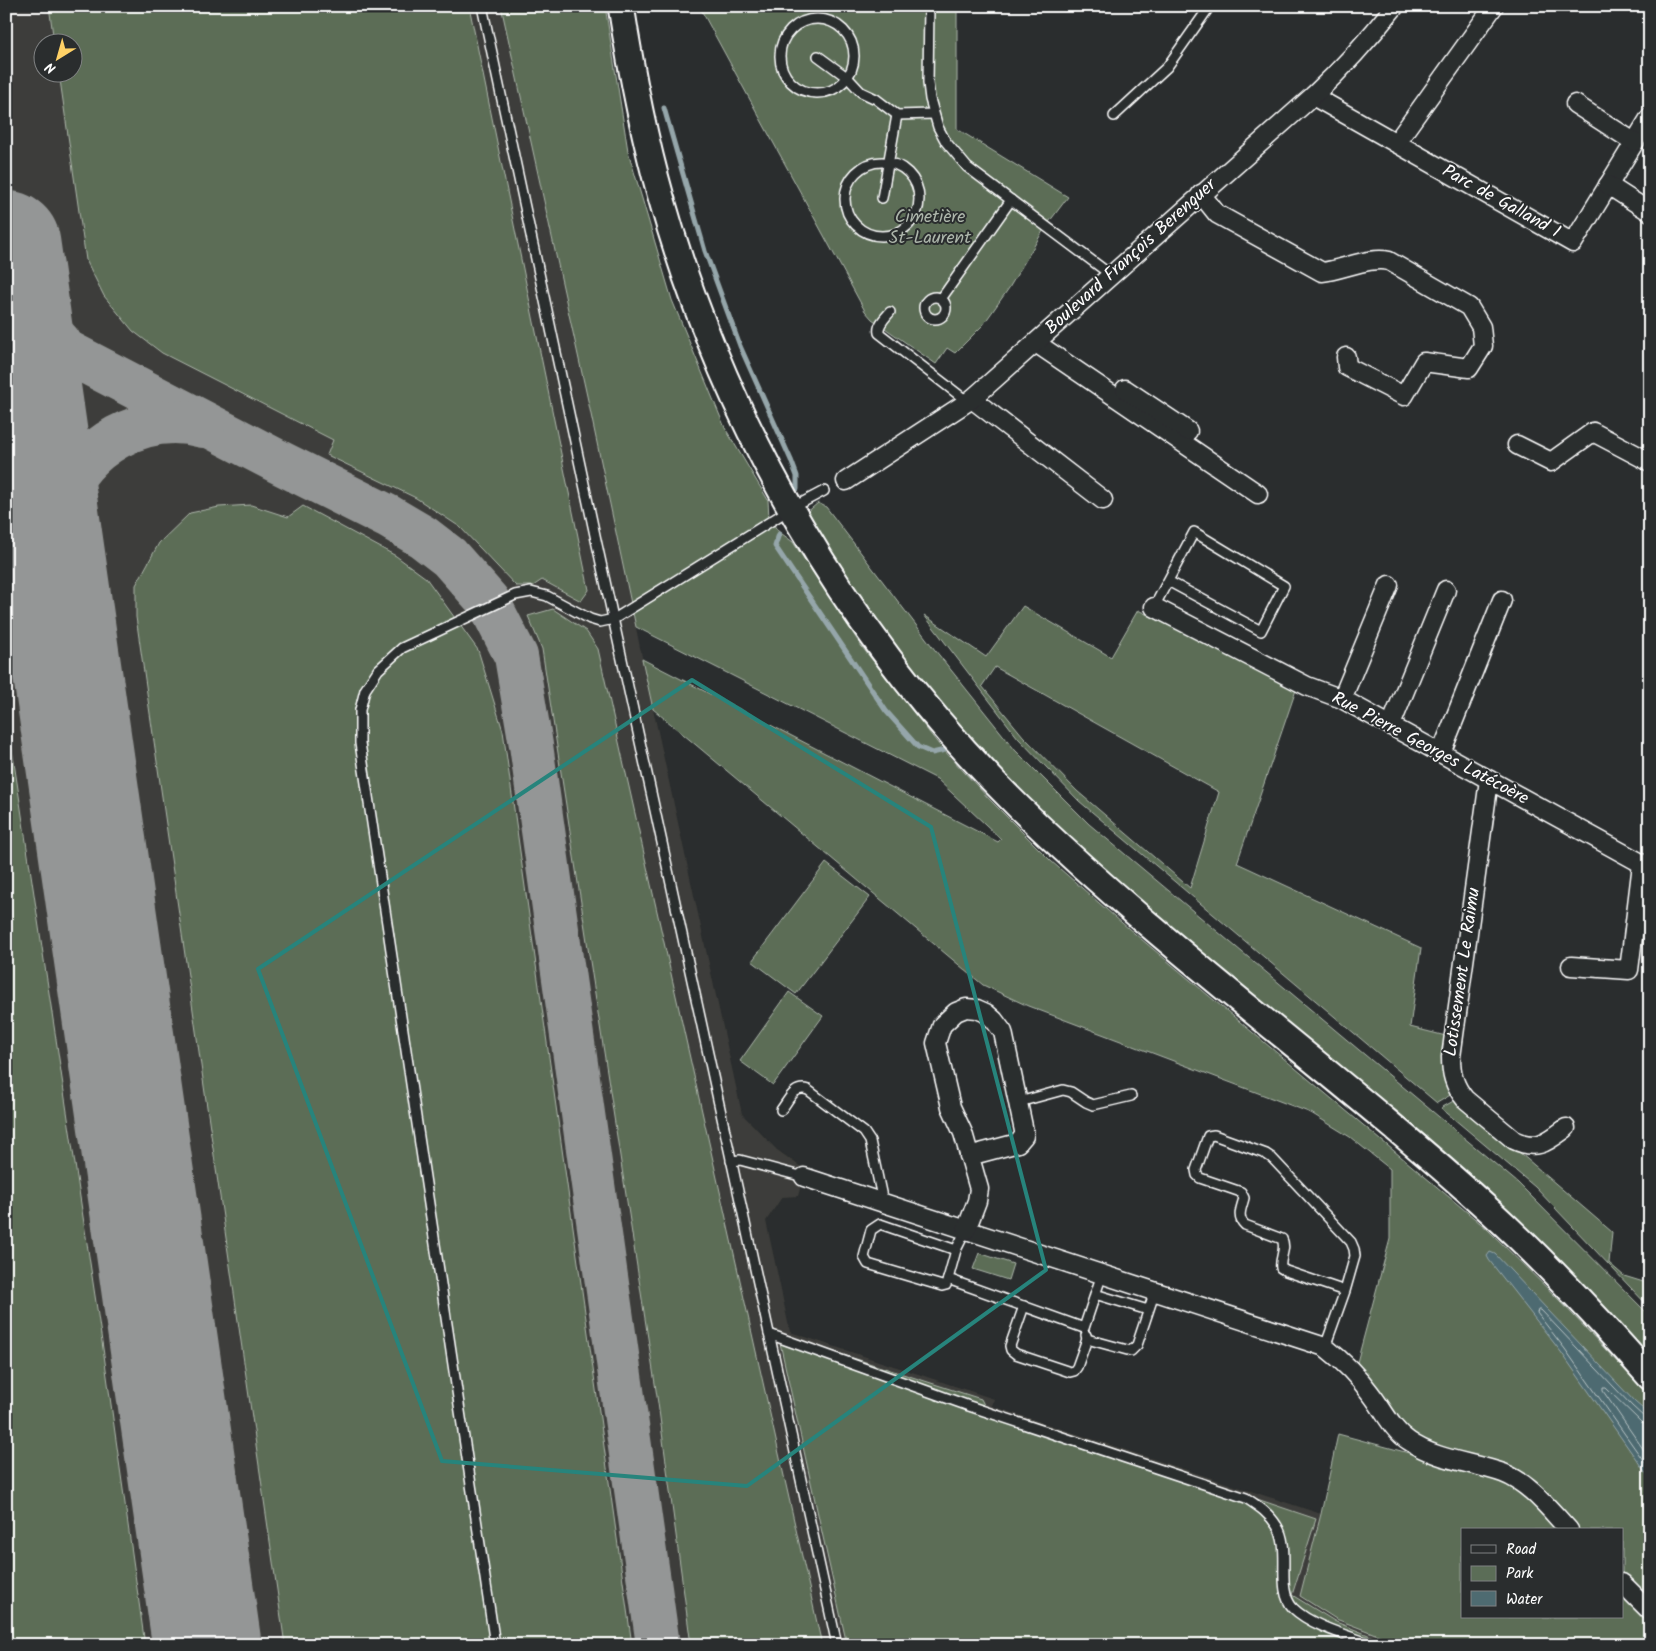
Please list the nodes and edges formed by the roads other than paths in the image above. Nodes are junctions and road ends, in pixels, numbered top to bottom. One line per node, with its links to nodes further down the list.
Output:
1 (482, 6): 42 (lane)
2 (621, 6): 36 (street)
3 (929, 6): 11 (lane)
4 (1210, 6): 13 (lane)
5 (1394, 6): 9 (street, Boulevard François Berenguer)
6 (1494, 6): 16 (street)
7 (818, 56): 8 (lane)
8 (848, 78): 8 (lane); 12 (lane)
9 (1312, 96): 16 (street, Parc de Galland 1); 19 (street, Boulevard François Berenguer)
10 (1575, 104): 15 (street)
11 (933, 114): 12 (lane); 21 (lane)
12 (897, 115): 17 (lane)
13 (1114, 116)
14 (1650, 117): 15 (street)
15 (1634, 142): 18 (street)
16 (1396, 143): 18 (street, Parc de Galland 1)
17 (888, 162): 17 (lane); 20 (lane)
18 (1608, 185): 22 (street)
19 (1201, 194): 23 (street, Boulevard François Berenguer); 27 (street)
20 (882, 198)
21 (1011, 200): 23 (lane); 24 (lane)
22 (1650, 212)
23 (1111, 275): 26 (street, Boulevard François Berenguer)
24 (941, 299)
25 (890, 312): 28 (lane)
26 (1039, 339): 28 (street, Boulevard François Berenguer); 29 (street); 34 (street)
27 (1346, 357)
28 (970, 401): 32 (street, Boulevard François Berenguer); 35 (street)
29 (1188, 431)
30 (1517, 445): 31 (street)
31 (1650, 462)
32 (846, 481)
33 (824, 491): 36 (lane)
34 (1258, 494)
35 (1103, 500)
36 (792, 508): 42 (lane); 70 (street)
37 (1168, 582): 37 (lane); 41 (lane)
38 (1390, 585): 43 (street)
39 (1446, 590): 44 (street)
40 (1502, 600): 45 (street)
41 (1154, 607): 43 (street, Rue Pierre Georges Latécoère)
42 (614, 619): 54 (lane); 74 (lane)
43 (1342, 699): 44 (street, Rue Pierre Georges Latécoère)
44 (1391, 725): 45 (street, Rue Pierre Georges Latécoère)
45 (1441, 753): 46 (street, Rue Pierre Georges Latécoère)
46 (1489, 780): 47 (street, Rue Pierre Georges Latécoère); 52 (street, Lotissement Le Raimu)
47 (1646, 866): 48 (street)
48 (1571, 966)
49 (1131, 1096): 50 (lane)
50 (1019, 1102): 53 (street); 53 (street)
51 (782, 1110): 56 (lane)
52 (1566, 1128)
53 (969, 1156): 57 (street)
54 (732, 1161): 55 (lane); 67 (lane)
55 (804, 1176): 56 (street)
56 (883, 1202): 57 (street)
57 (966, 1230): 58 (lane); 59 (street)
58 (956, 1250): 60 (lane); 60 (lane)
59 (1102, 1274): 61 (street); 63 (lane)
60 (948, 1279): 64 (lane)
61 (1155, 1291): 65 (lane); 69 (street)
62 (1345, 1291): 62 (lane); 69 (lane)
63 (1096, 1294): 65 (lane); 66 (lane)
64 (1024, 1306): 66 (lane); 68 (lane)
65 (1148, 1310): 68 (lane)
66 (1084, 1328): 68 (lane)
67 (769, 1334): 75 (lane); 76 (lane)
68 (1087, 1339)
69 (1326, 1348): 71 (street)
70 (1650, 1377)
71 (1567, 1528)
72 (1624, 1586): 73 (street)
73 (1650, 1611)
74 (495, 1645)
75 (837, 1645)
76 (1374, 1645)

